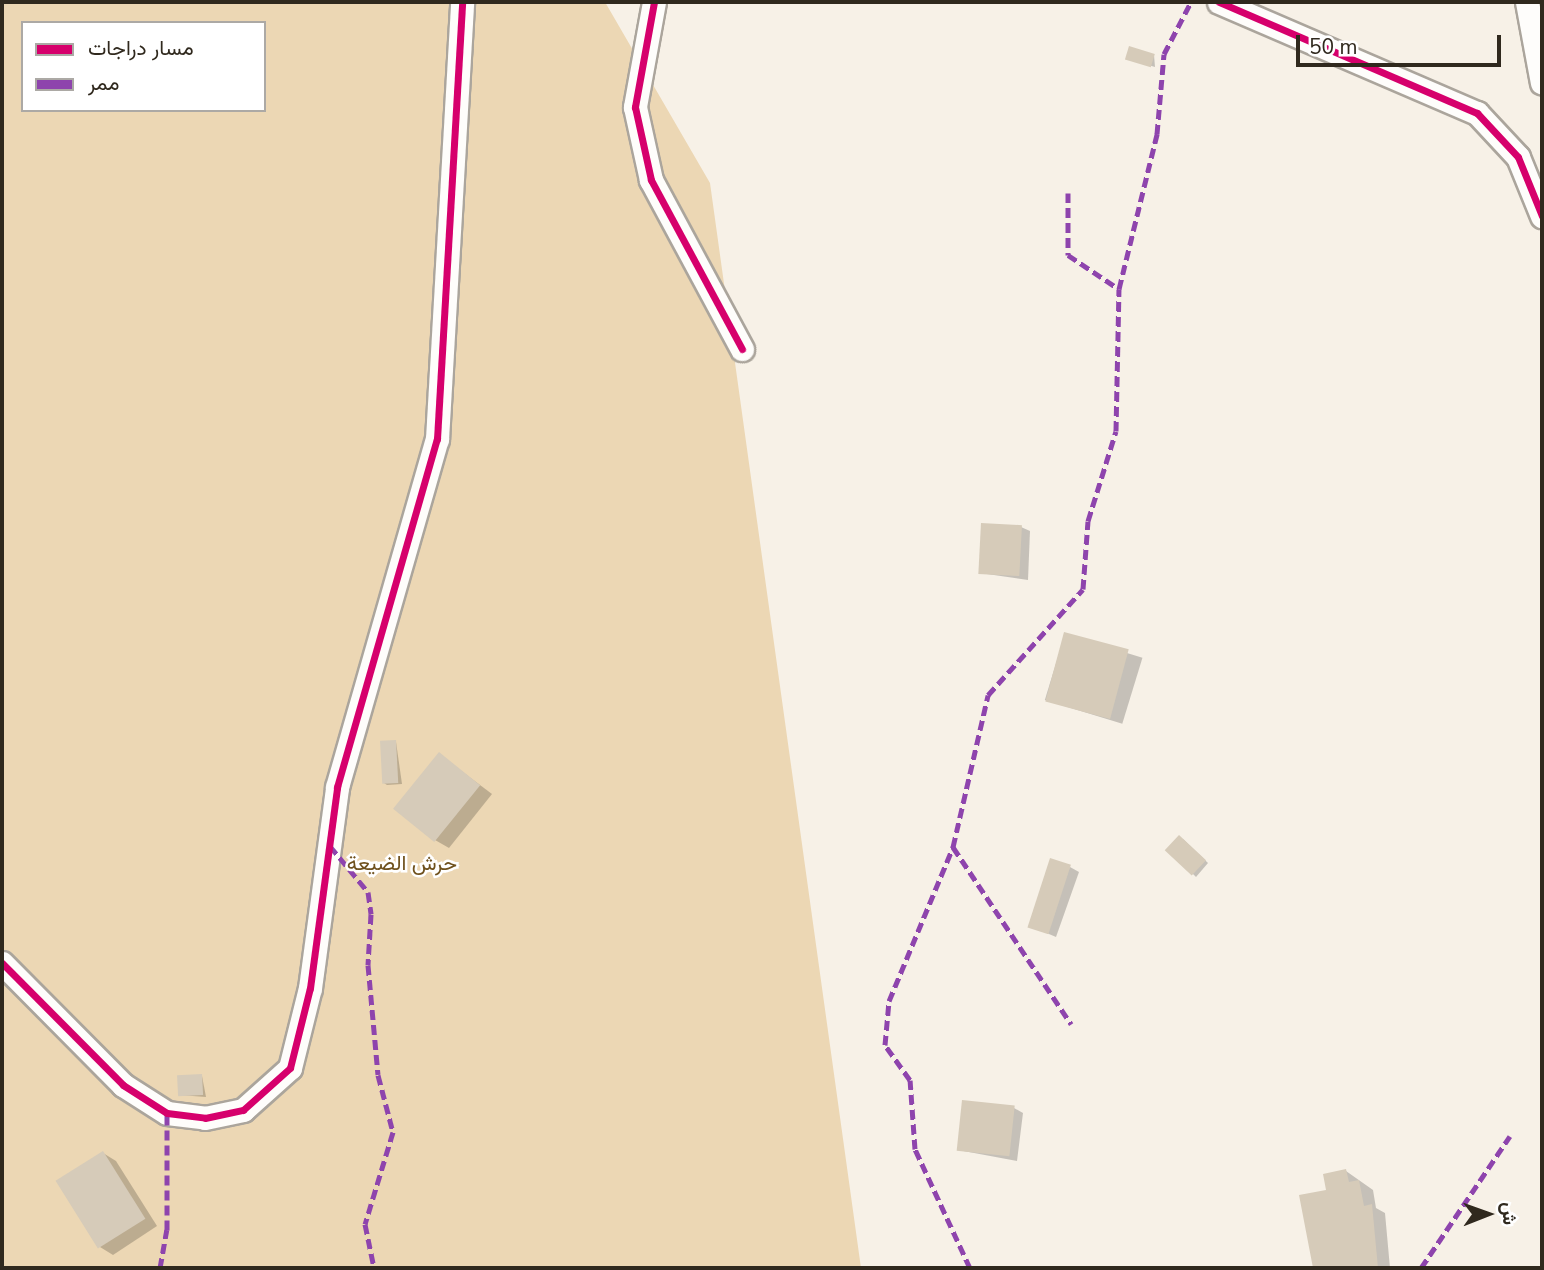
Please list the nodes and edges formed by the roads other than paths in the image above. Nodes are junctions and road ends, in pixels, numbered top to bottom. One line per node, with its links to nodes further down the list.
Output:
1 (462, 2): 8 (street)
2 (654, 2): 7 (street)
3 (1219, 2): 6 (street)
4 (1527, 2): 5 (street)
5 (1542, 83)
6 (1542, 216)
7 (742, 349)
8 (2, 963)

